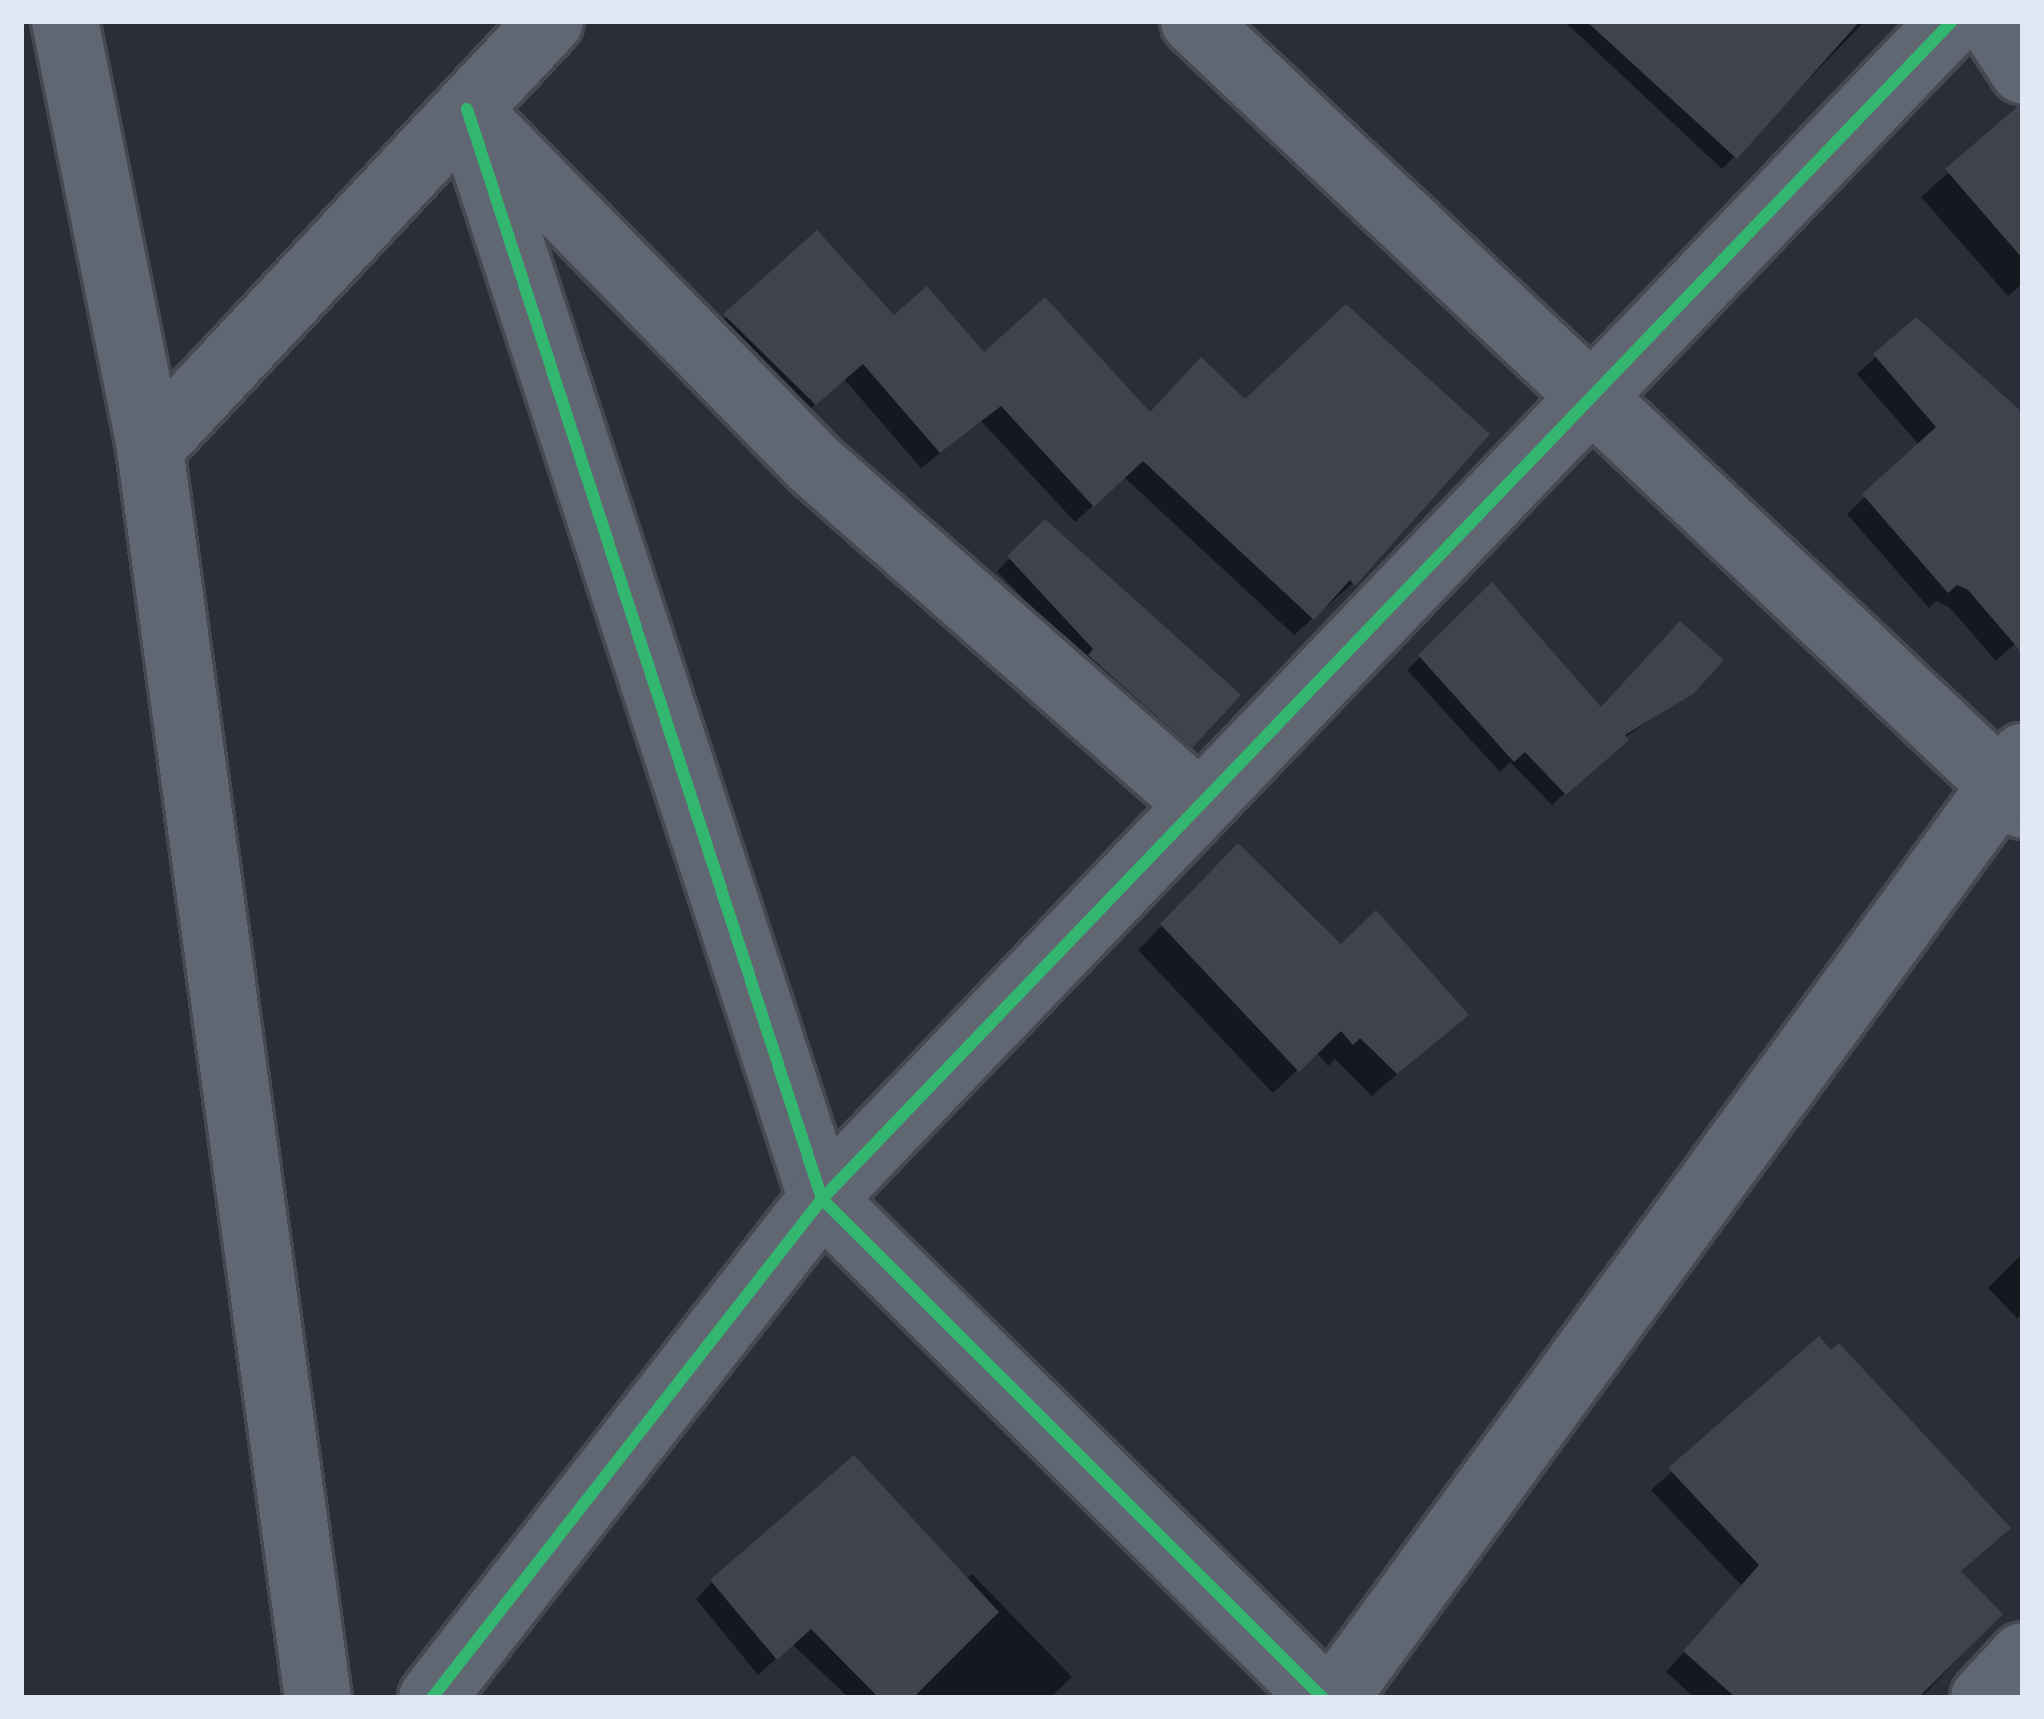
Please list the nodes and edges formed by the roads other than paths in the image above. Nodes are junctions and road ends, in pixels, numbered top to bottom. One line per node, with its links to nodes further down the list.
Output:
1 (65, 21): 9 (street)
2 (550, 21): 7 (street)
3 (1194, 21): 8 (street)
4 (1952, 21): 8 (street)
5 (1990, 21): 6 (street)
6 (2023, 70)
7 (466, 109): 9 (street); 11 (street); 12 (street)
8 (1590, 396): 10 (street); 11 (street)
9 (150, 448): 14 (street)
10 (2015, 781): 17 (street)
11 (1197, 802): 12 (street)
12 (822, 1199): 15 (street); 16 (street)
13 (2023, 1656): 18 (street)
14 (318, 1698)
15 (431, 1698)
16 (1323, 1698)
17 (1336, 1698)
18 (1984, 1698)

